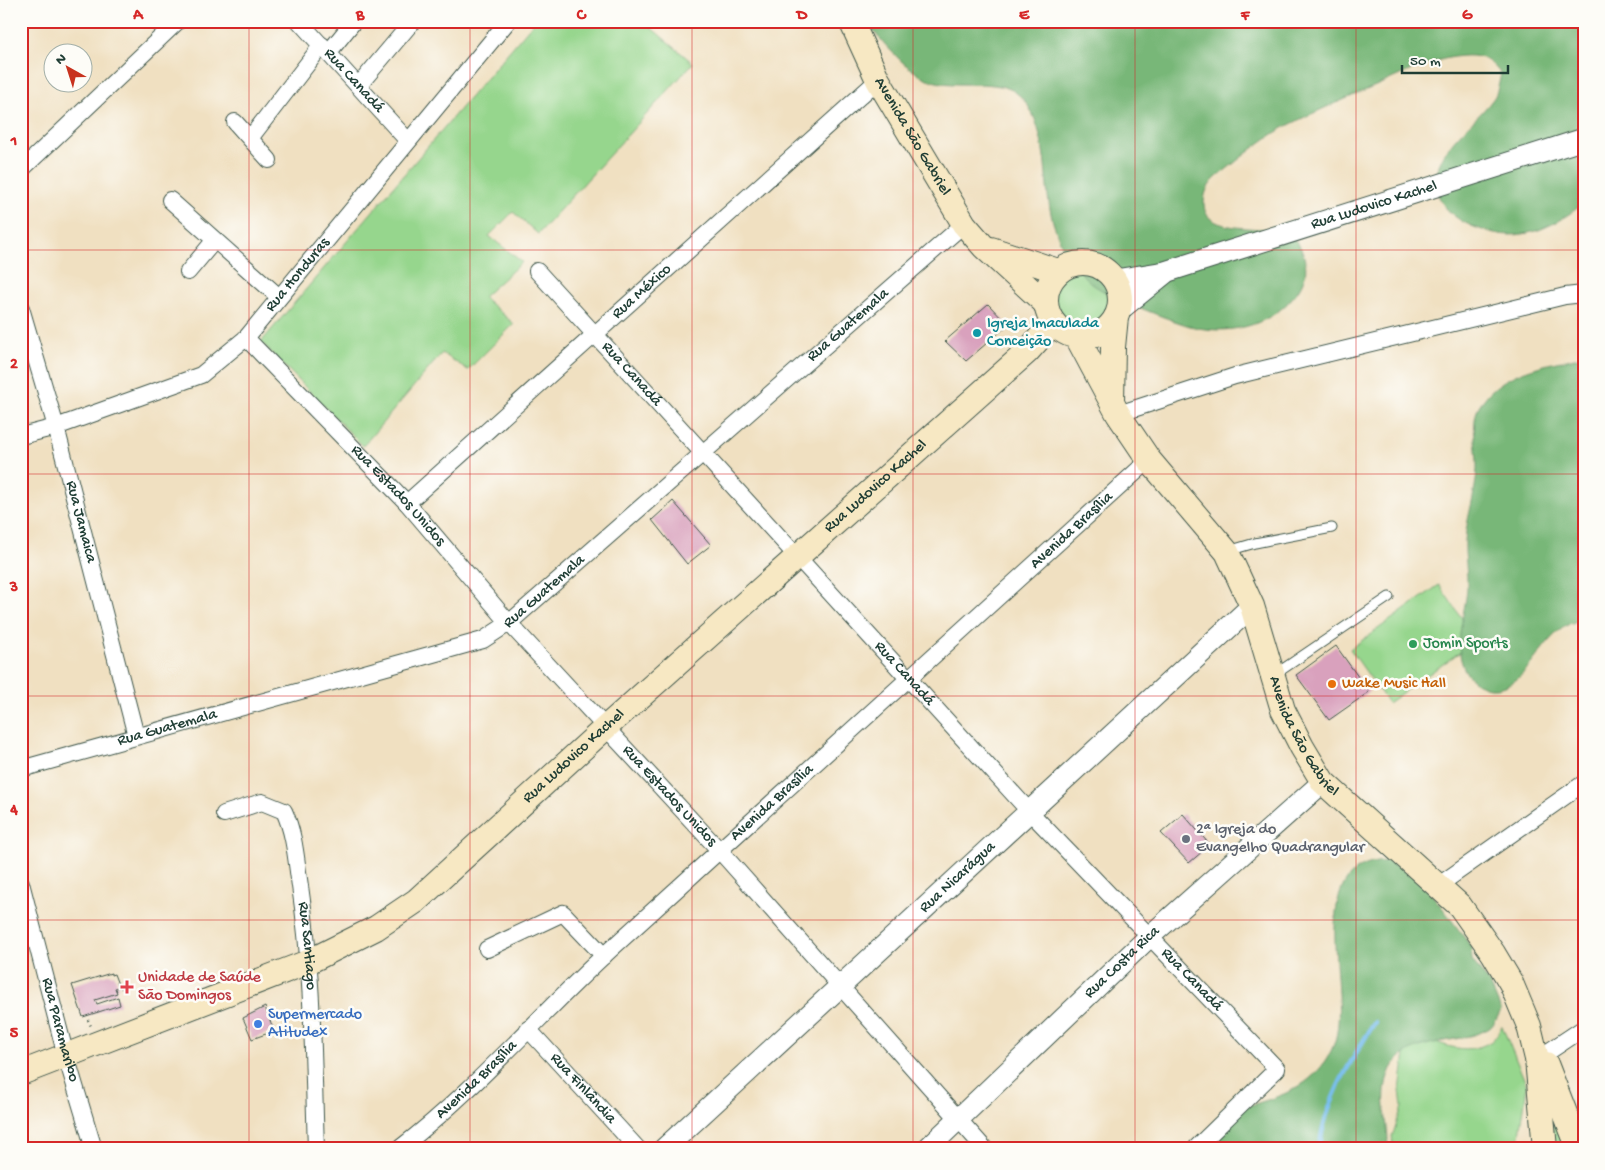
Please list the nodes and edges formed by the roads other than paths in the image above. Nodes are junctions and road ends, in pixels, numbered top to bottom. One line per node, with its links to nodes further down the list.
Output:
1 (178, 21): 15 (street)
2 (299, 21): 7 (street, Rua Canadá)
3 (354, 21): 7 (street)
4 (413, 21): 9 (street)
5 (508, 21): 13 (street, Rua Honduras)
6 (851, 21): 8 (main road, Avenida São Gabriel)
7 (325, 48): 9 (street, Rua Canadá); 11 (street)
8 (878, 80): 17 (main road, Avenida São Gabriel); 30 (street, Rua México)
9 (358, 85): 13 (street, Rua Canadá)
10 (235, 122): 11 (street)
11 (251, 137): 14 (street)
12 (1584, 139): 23 (street, Rua Ludovico Kachel)
13 (408, 140): 26 (street, Rua Honduras)
14 (269, 160)
15 (21, 170)
16 (170, 200): 18 (street)
17 (964, 224): 19 (main road, Avenida São Gabriel); 36 (street, Rua Guatemala)
18 (214, 241): 22 (street); 26 (street)
19 (984, 247): 21 (main road); 28 (main road, Avenida São Gabriel)
20 (537, 271): 30 (street, Rua Canadá)
21 (1058, 271): 24 (main road); 28 (main road)
22 (188, 272)
23 (1165, 272): 24 (street, Rua Ludovico Kachel); 29 (street, Rua Ludovico Kachel)
24 (1115, 280): 29 (main road)
25 (1584, 294): 33 (street)
26 (279, 297): 32 (street, Rua Honduras)
27 (21, 308): 34 (street, Rua Jamaica)
28 (1049, 313): 31 (main road); 41 (main road, Rua Ludovico Kachel)
29 (1117, 314): 31 (main road); 33 (main road)
30 (593, 334): 36 (street, Rua Canadá); 38 (street, Rua México)
31 (1077, 337): 33 (main road, Avenida São Gabriel)
32 (246, 338): 34 (street, Rua Honduras); 38 (street, Rua Estados Unidos)
33 (1115, 409): 37 (main road, Avenida São Gabriel)
34 (56, 427): 35 (street, Rua Honduras); 48 (street, Rua Jamaica)
35 (21, 436)
36 (703, 454): 41 (street, Rua Canadá); 44 (street, Rua Guatemala)
37 (1149, 460): 40 (main road, Avenida São Gabriel); 46 (street, Avenida Brasília)
38 (407, 503): 44 (street, Rua Estados Unidos)
39 (1332, 528): 40 (lane)
40 (1227, 552): 43 (main road, Avenida São Gabriel)
41 (799, 557): 46 (street, Rua Canadá); 47 (main road, Rua Ludovico Kachel)
42 (1389, 597): 45 (lane)
43 (1252, 606): 45 (main road, Avenida São Gabriel); 52 (street, Rua Nicarágua)
44 (509, 623): 47 (street, Rua Estados Unidos); 48 (street, Rua Guatemala)
45 (1272, 677): 50 (main road, Avenida São Gabriel)
46 (909, 681): 52 (street, Rua Canadá); 54 (street, Avenida Brasília)
47 (604, 729): 54 (street, Rua Estados Unidos); 60 (main road, Rua Ludovico Kachel)
48 (136, 736): 49 (street, Rua Guatemala)
49 (21, 769)
50 (1323, 782): 56 (main road, Avenida São Gabriel); 57 (street, Rua Costa Rica)
51 (1584, 783): 56 (street)
52 (1028, 811): 57 (street, Rua Canadá); 61 (street, Rua Nicarágua)
53 (224, 814): 60 (street, Rua Santiago)
54 (720, 851): 59 (street, Avenida Brasília); 61 (street, Rua Estados Unidos)
55 (21, 883): 65 (street, Rua Paramaribo)
56 (1440, 885): 64 (main road, Avenida São Gabriel)
57 (1149, 938): 67 (street, Rua Costa Rica); 75 (street, Rua Canadá)
58 (487, 949): 59 (street)
59 (604, 956): 63 (street, Avenida Brasília)
60 (308, 962): 65 (main road, Rua Ludovico Kachel); 69 (street, Rua Santiago)
61 (839, 986): 67 (street, Rua Estados Unidos); 72 (street, Rua Nicarágua)
62 (1584, 1028): 64 (street)
63 (528, 1029): 70 (street, Avenida Brasília); 71 (street, Rua Finlândia)
64 (1538, 1048): 76 (main road, Avenida São Gabriel); 77 (main road, Avenida São Gabriel)
65 (66, 1056): 66 (main road, Rua Ludovico Kachel); 68 (street, Rua Paramaribo)
66 (21, 1074)
67 (958, 1120): 73 (street, Rua Costa Rica); 74 (street, Rua Estados Unidos)
68 (94, 1149)
69 (316, 1149)
70 (399, 1149)
71 (638, 1149)
72 (664, 1149)
73 (926, 1149)
74 (985, 1149)
75 (1195, 1149)
76 (1545, 1149)
77 (1579, 1149)

